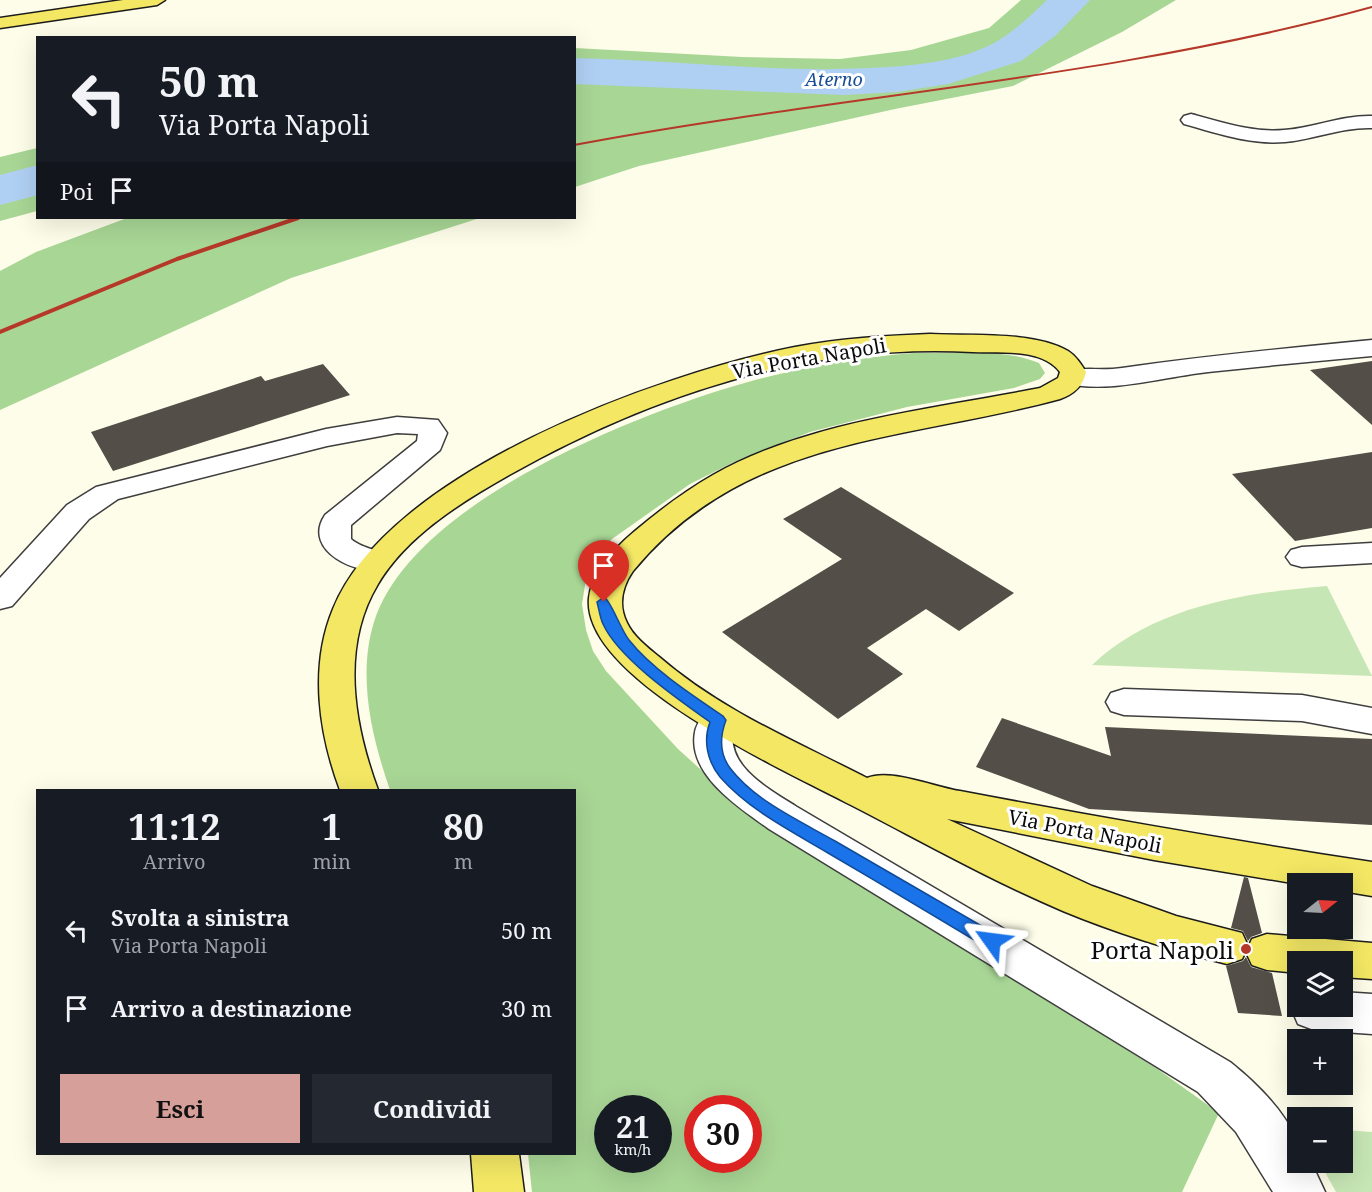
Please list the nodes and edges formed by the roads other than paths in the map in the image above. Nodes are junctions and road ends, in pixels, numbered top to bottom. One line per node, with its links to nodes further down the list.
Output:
1 (157, 0): 2 (main road)
2 (0, 23)
3 (1191, 120): 4 (street)
4 (1372, 122)
5 (1372, 348): 6 (street)
6 (1073, 377): 9 (main road, Via Porta Napoli); 12 (main road, Via Porta Napoli)
7 (1372, 553): 8 (street)
8 (1302, 557)
9 (376, 562): 10 (street); 15 (main road, Via Porta Napoli)
10 (0, 598)
11 (1124, 702): 13 (street)
12 (718, 720): 14 (main road, Via Porta Napoli); 22 (street)
13 (1372, 721)
14 (802, 762): 16 (main road, Via Porta Napoli); 17 (main road, Via Porta Napoli)
15 (359, 789)
16 (1372, 879)
17 (1372, 961)
18 (1353, 1013): 19 (street)
19 (1372, 1014)
20 (495, 1155): 21 (main road)
21 (499, 1192)
22 (1300, 1192)

